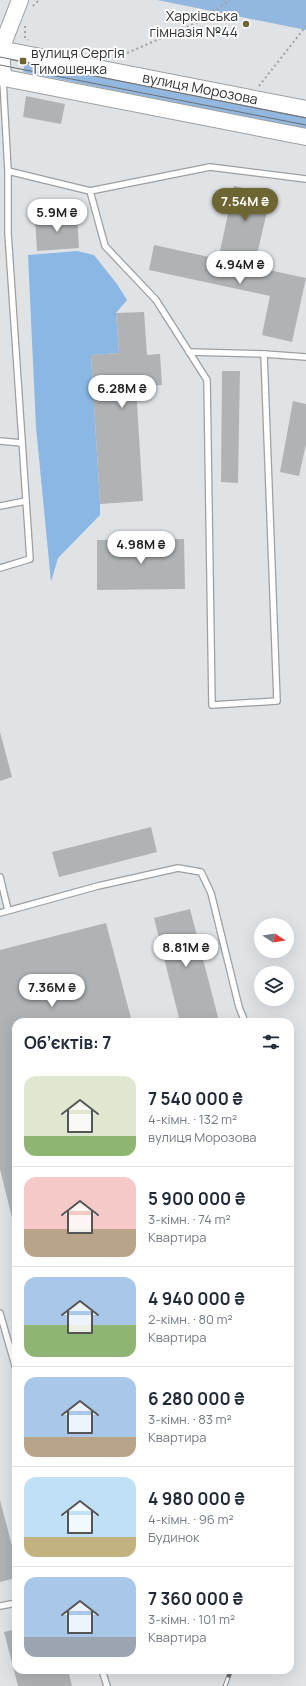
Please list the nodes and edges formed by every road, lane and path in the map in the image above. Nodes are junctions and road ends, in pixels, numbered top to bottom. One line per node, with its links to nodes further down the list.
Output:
1 (20, 0): 4 (main road)
2 (230, 0): 5 (path)
3 (306, 26): 7 (path)
4 (0, 49): 6 (main road); 8 (main road, вулиця Морозова)
5 (112, 60)
6 (1, 77): 9 (main road, вулиця Морозова); 10 (lane)
7 (257, 88)
8 (306, 109)
9 (306, 137)
10 (8, 171): 12 (lane); 17 (lane)
11 (306, 179): 12 (lane)
12 (90, 191): 13 (lane)
13 (189, 352): 14 (lane); 14 (lane)
14 (264, 354): 15 (lane)
15 (306, 357)
16 (0, 441): 17 (lane)
17 (22, 443): 18 (lane)
18 (26, 501): 19 (lane); 20 (lane)
19 (0, 506)
20 (0, 568)
21 (0, 877): 22 (lane)
22 (8, 910): 23 (lane); 24 (lane)
23 (0, 913)
24 (244, 1018)
25 (0, 1313): 26 (lane)
26 (12, 1355)
27 (12, 1603): 28 (lane)
28 (0, 1606)
29 (103, 1674): 30 (lane)
30 (107, 1686)

